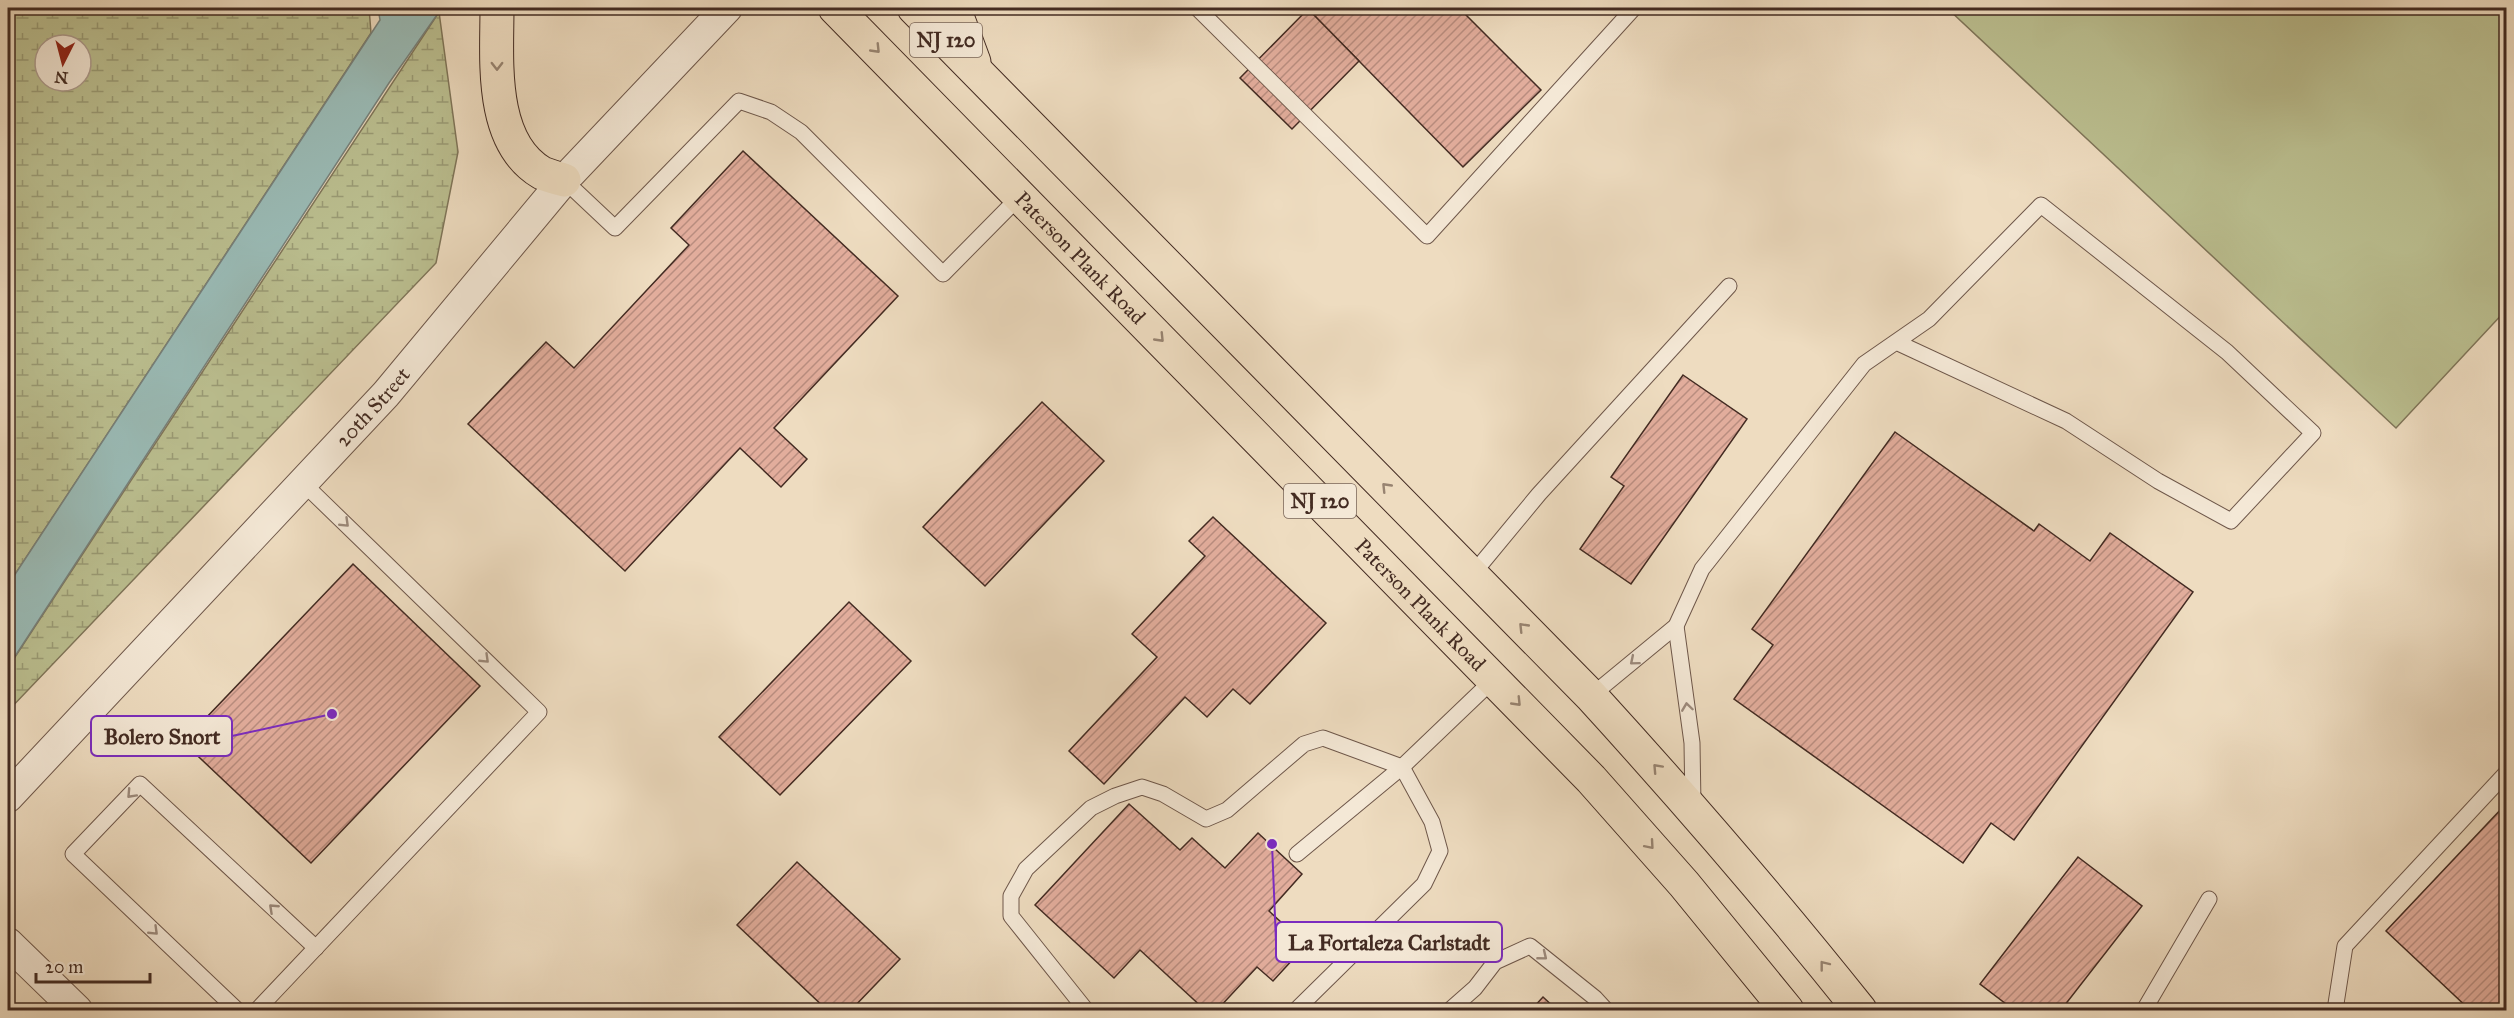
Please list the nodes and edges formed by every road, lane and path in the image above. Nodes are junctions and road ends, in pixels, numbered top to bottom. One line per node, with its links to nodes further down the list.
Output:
1 (497, 8): 9 (main road, one-way to 9)
2 (727, 8): 9 (street, 20th Street)
3 (835, 8): 10 (main road, Paterson Plank Road / NJ 120, one-way to 10)
4 (914, 8): 8 (main road, NJ 120)
5 (954, 8): 8 (main road)
6 (1197, 8): 7 (lane)
7 (1634, 8)
8 (978, 72): 14 (main road, NJ 120, one-way to 8)
9 (564, 180): 10 (lane); 13 (street, 20th Street)
10 (1020, 196): 16 (main road, Paterson Plank Road / NJ 120, one-way to 16)
11 (1729, 286): 14 (lane)
12 (1896, 342): 12 (lane); 15 (lane)
13 (303, 483): 20 (street, 20th Street); 25 (lane, one-way to 25)
14 (1472, 575): 17 (main road, NJ 120, one-way to 14)
15 (1676, 626): 17 (lane, one-way to 17); 21 (lane, one-way to 15)
16 (1494, 679): 18 (lane); 33 (main road, Paterson Plank Road / NJ 120, one-way to 33)
17 (1591, 696): 21 (main road, NJ 120, one-way to 17)
18 (1402, 766): 22 (lane); 29 (lane); 30 (lane)
19 (2506, 773): 36 (lane)
20 (8, 797)
21 (1693, 807): 34 (main road, NJ 120, one-way to 21)
22 (1297, 854)
23 (2209, 899): 35 (lane)
24 (8, 943): 26 (street)
25 (316, 948): 27 (lane, one-way to 27); 28 (lane)
26 (77, 1011)
27 (237, 1011)
28 (257, 1011)
29 (1086, 1011)
30 (1296, 1011)
31 (1450, 1011): 32 (lane, one-way to 32)
32 (1606, 1011)
33 (1787, 1011)
34 (1860, 1011)
35 (2144, 1011)
36 (2335, 1011)

